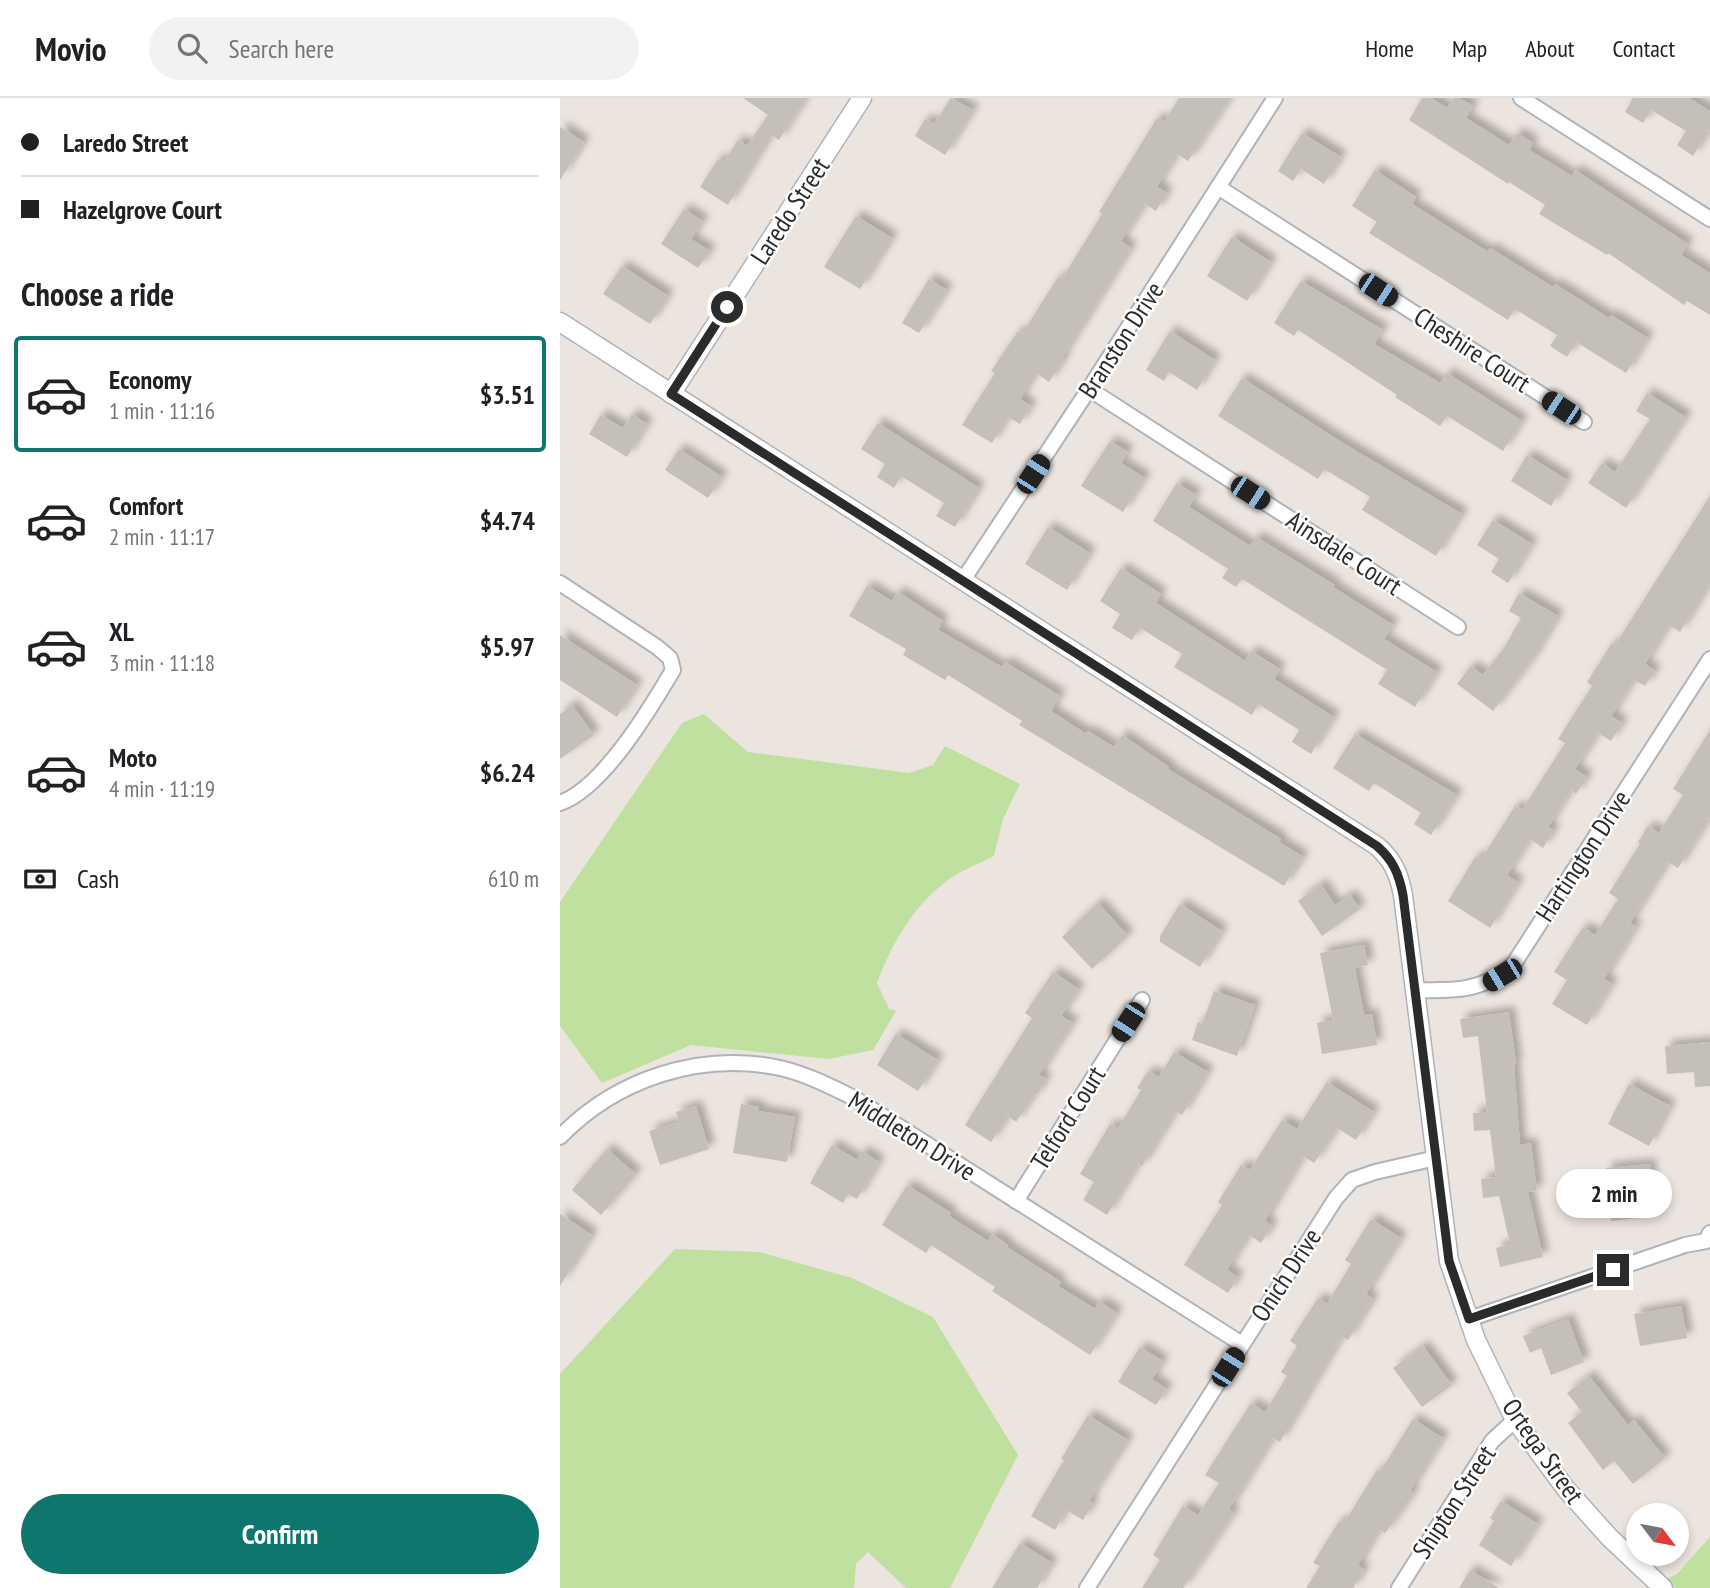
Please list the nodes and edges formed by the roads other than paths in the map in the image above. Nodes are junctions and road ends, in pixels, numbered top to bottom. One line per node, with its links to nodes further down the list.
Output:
1 (862, 98): 8 (street, Laredo Street)
2 (1275, 98): 4 (street, Branston Drive)
3 (1521, 98): 5 (street)
4 (1218, 187): 7 (street, Branston Drive); 9 (street, Cheshire Court)
5 (1710, 219)
6 (560, 322): 8 (street, Ortega Street)
7 (1089, 389): 10 (street, Branston Drive); 12 (street, Ainsdale Court)
8 (671, 394): 10 (street, Ortega Street)
9 (1584, 422)
10 (964, 580): 15 (street, Ortega Street)
11 (560, 583): 14 (street)
12 (1458, 627)
13 (1710, 659): 15 (street, Hartington Drive)
14 (560, 803)
15 (1414, 990): 18 (street, Ortega Street)
16 (1142, 1000): 19 (street, Telford Court)
17 (560, 1137): 19 (street, Middleton Drive)
18 (1436, 1158): 21 (street, Ortega Street); 22 (street, Onich Drive)
19 (1016, 1201): 22 (street, Middleton Drive)
20 (1710, 1233): 21 (street)
21 (1469, 1319): 23 (street, Ortega Street)
22 (1242, 1344): 24 (street, Onich Drive)
23 (1515, 1420): 25 (street, Shipton Street); 26 (street, Ortega Street)
24 (1087, 1588)
25 (1399, 1588)
26 (1662, 1588)

